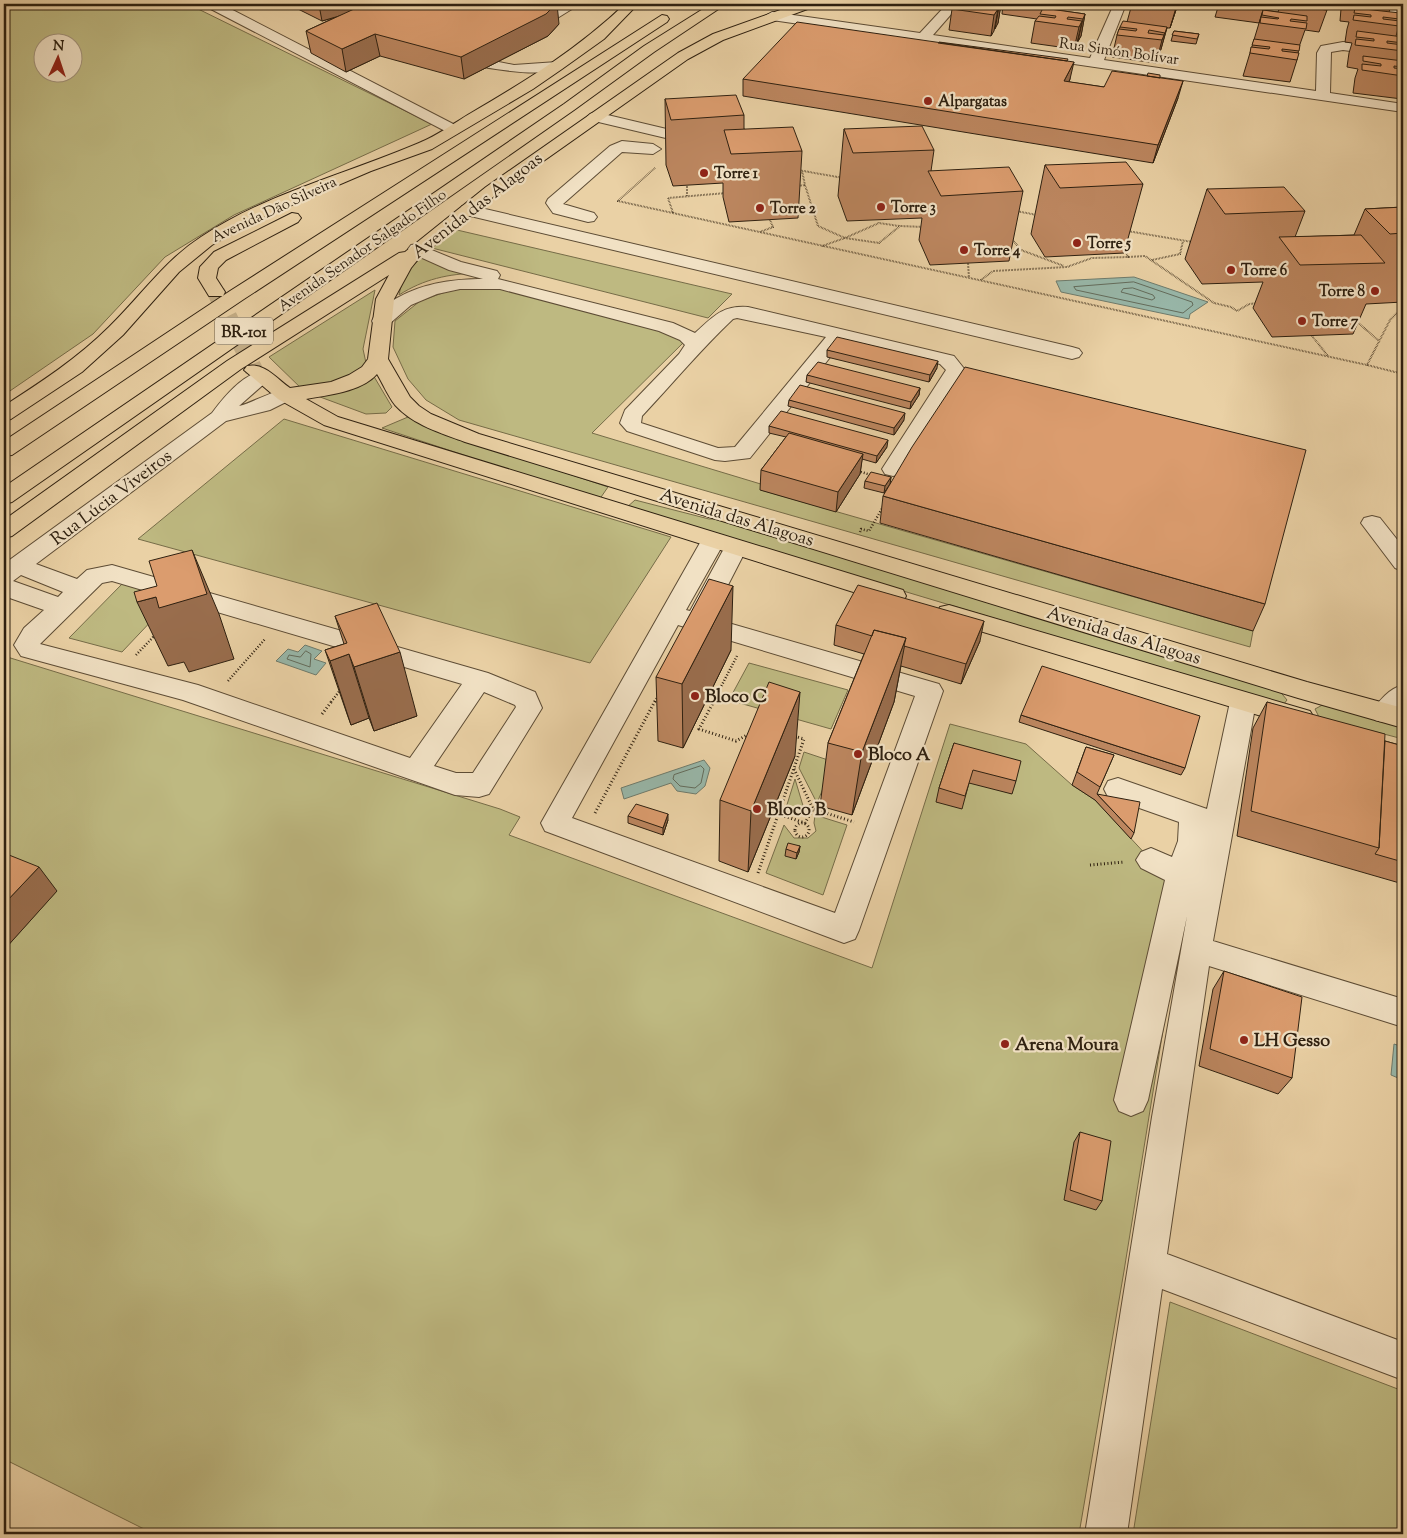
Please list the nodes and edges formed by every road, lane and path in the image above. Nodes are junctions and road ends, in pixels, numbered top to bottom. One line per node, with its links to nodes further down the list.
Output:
1 (212, 4): 19 (street)
2 (574, 4): 15 (street)
3 (629, 4): 25 (main road)
4 (720, 4): 93 (main road, Avenida Senador Salgado Filho / BR-101)
5 (808, 4): 11 (main road)
6 (954, 4): 16 (street)
7 (1120, 4): 24 (street)
8 (1271, 4): 9 (street)
9 (1323, 4)
10 (1338, 4): 12 (street)
11 (782, 10): 16 (street, Rua Simón Bolívar); 28 (main road)
12 (1403, 12)
13 (530, 14): 15 (street)
14 (670, 14): 90 (main road, Avenida Senador Salgado Filho / BR-101)
15 (548, 18): 17 (street)
16 (922, 39): 24 (street, Rua Simón Bolívar)
17 (511, 40)
18 (316, 43): 19 (street)
19 (298, 51): 29 (street)
20 (489, 53): 23 (street)
21 (1403, 54): 26 (street)
22 (456, 57): 23 (street)
23 (474, 61): 25 (street)
24 (1095, 64): 26 (street, Rua Simón Bolívar)
25 (557, 66): 29 (main road, Avenida Dão Silveira)
26 (1323, 97): 27 (street, Rua Simón Bolívar)
27 (1403, 108)
28 (595, 117): 30 (street); 42 (main road, Avenida das Alagoas)
29 (454, 130): 31 (main road, Avenida Dão Silveira)
30 (670, 134)
31 (426, 146): 67 (main road); 85 (main road, Avenida Dão Silveira)
32 (653, 148): 46 (street)
33 (660, 164): 44 (path)
34 (792, 169): 35 (path)
35 (802, 171): 36 (path); 37 (path)
36 (846, 179)
37 (805, 185): 39 (path); 54 (path)
38 (687, 186): 41 (path)
39 (795, 186)
40 (726, 192): 41 (path)
41 (687, 196): 44 (path)
42 (468, 210): 60 (main road, Avenida das Alagoas); 77 (street)
43 (1013, 211): 45 (path)
44 (673, 213): 52 (path)
45 (1040, 215)
46 (588, 217)
47 (770, 220): 52 (path)
48 (900, 226): 49 (path); 54 (path); 54 (path)
49 (927, 227)
50 (1122, 230): 51 (path)
51 (1131, 231): 55 (path); 56 (path)
52 (760, 232): 59 (path)
53 (1009, 236): 64 (path)
54 (845, 238): 59 (path)
55 (1127, 238)
56 (1183, 241): 57 (path); 62 (path)
57 (1192, 242)
58 (1123, 244): 61 (path)
59 (822, 246): 65 (path)
60 (417, 249): 71 (main road, Avenida das Alagoas); 72 (street); 98 (main road, Avenida Senador Salgado Filho)
61 (1128, 257): 62 (path); 64 (path)
62 (1151, 260): 68 (path)
63 (968, 263): 65 (path)
64 (1067, 267): 66 (path)
65 (969, 278): 66 (path)
66 (981, 280): 78 (path)
67 (216, 292)
68 (1259, 303)
69 (1403, 308): 75 (path)
70 (1351, 318): 75 (path)
71 (381, 322): 76 (street); 79 (main road, Avenida das Alagoas)
72 (710, 330): 73 (street); 76 (street)
73 (839, 334): 76 (street); 92 (street)
74 (1312, 336): 78 (path)
75 (1378, 340): 80 (path)
76 (695, 344)
77 (1072, 353)
78 (1328, 356): 80 (path)
79 (378, 359): 83 (main road); 84 (main road, Avenida das Alagoas)
80 (1367, 365): 82 (path)
81 (258, 373): 83 (main road, Avenida das Alagoas); 87 (street, Rua Lúcia Viveiros)
82 (1403, 386)
83 (285, 395): 87 (street, Rua Lúcia Viveiros); 89 (main road, Avenida das Alagoas)
84 (395, 412): 89 (main road); 96 (main road, Avenida das Alagoas)
85 (4, 415)
86 (1398, 416): 88 (path)
87 (219, 417): 103 (street, Rua Lúcia Viveiros)
88 (1403, 417)
89 (331, 421): 95 (main road, Avenida das Alagoas)
90 (4, 450)
91 (853, 470): 92 (path)
92 (887, 473)
93 (4, 497)
94 (884, 505): 99 (path)
95 (606, 508): 96 (main road); 100 (main road, Avenida das Alagoas)
96 (721, 512): 116 (main road, Avenida das Alagoas)
97 (1372, 523): 102 (street)
98 (4, 531)
99 (866, 534)
100 (713, 541): 101 (main road, Avenida das Alagoas); 107 (street)
101 (735, 548): 107 (street); 118 (main road, Avenida das Alagoas)
102 (1403, 563)
103 (11, 571): 105 (street)
104 (4, 587): 106 (street)
105 (81, 590): 106 (street); 112 (street)
106 (62, 607): 124 (street)
107 (685, 618): 107 (street)
108 (163, 627): 111 (path)
109 (271, 633): 113 (path)
110 (741, 650): 121 (path)
111 (130, 662)
112 (479, 680): 124 (street); 124 (street)
113 (226, 683)
114 (346, 683): 120 (path)
115 (663, 687): 129 (path)
116 (1307, 691): 118 (main road, Avenida das Alagoas); 119 (main road, Avenida das Alagoas)
117 (1403, 694): 119 (street)
118 (1243, 702): 130 (street)
119 (1394, 715)
120 (317, 720)
121 (756, 730)
122 (787, 734): 123 (path)
123 (794, 769): 126 (path); 127 (path)
124 (416, 770)
125 (1118, 789): 130 (street)
126 (813, 809): 131 (path); 132 (path)
127 (778, 814): 131 (path); 137 (path)
128 (858, 814): 132 (path)
129 (593, 817)
130 (1206, 821): 136 (street); 138 (street)
131 (805, 823): 131 (path)
132 (854, 823): 133 (path)
133 (851, 831)
134 (1152, 860): 135 (path); 136 (street)
135 (1090, 865)
136 (1182, 874): 140 (street)
137 (766, 879)
138 (1196, 949): 139 (street); 141 (street)
139 (1403, 1013)
140 (1131, 1100)
141 (1148, 1265): 142 (street); 143 (street)
142 (1403, 1361)
143 (1106, 1534)

